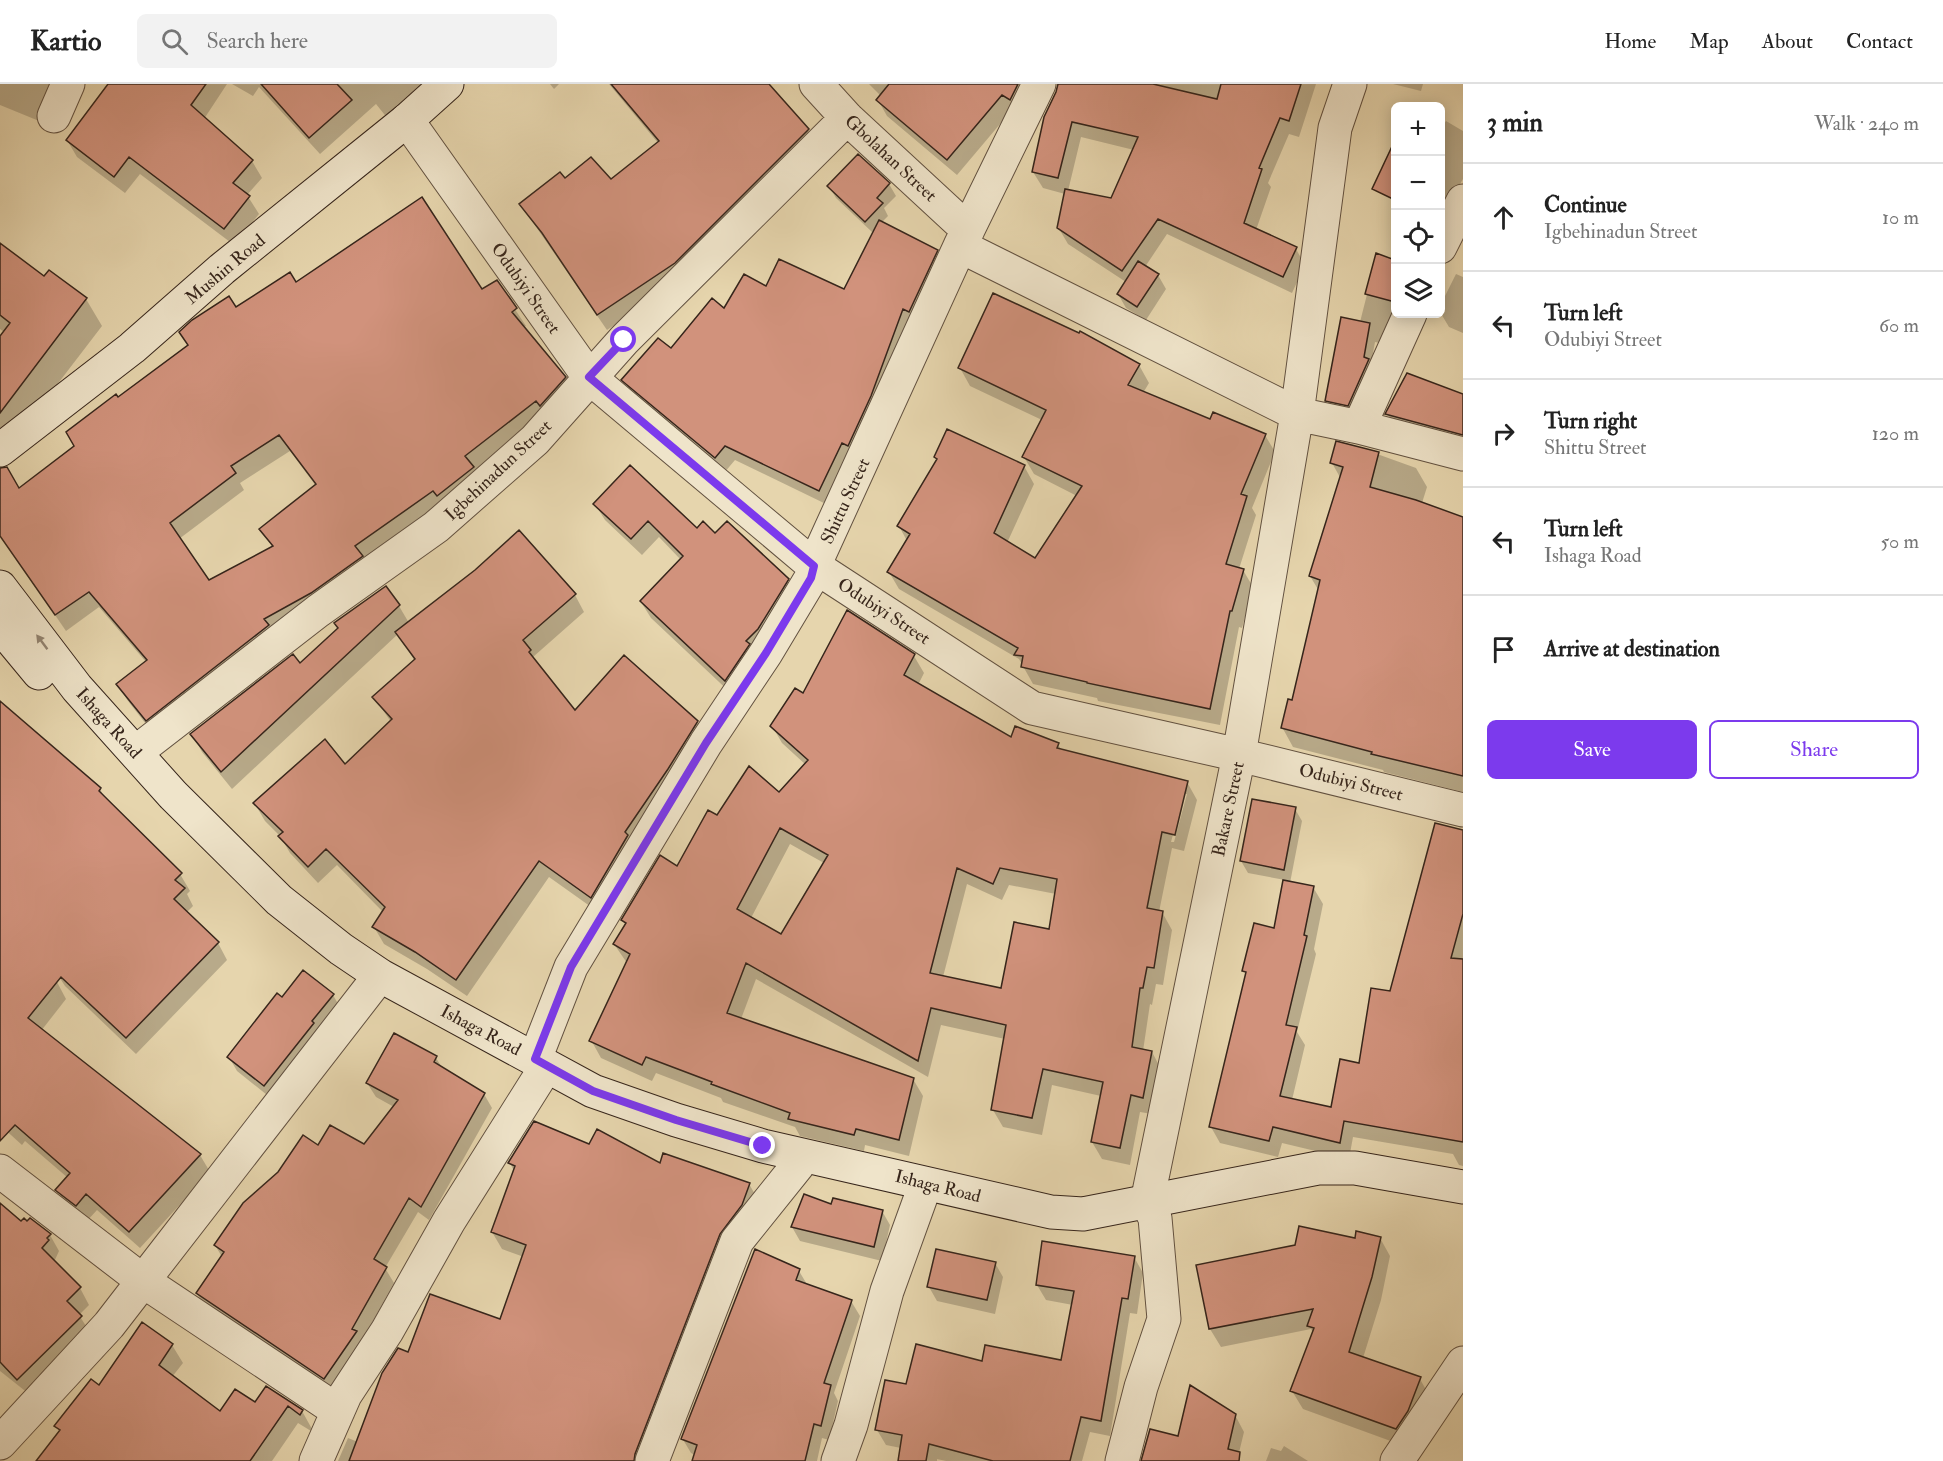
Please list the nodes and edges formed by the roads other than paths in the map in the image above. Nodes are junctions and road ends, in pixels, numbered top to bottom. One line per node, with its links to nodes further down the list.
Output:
1 (68, 84): 6 (street)
2 (447, 84): 8 (street, Mushin Road)
3 (816, 84): 7 (street, Gbolahan Street)
4 (1039, 84): 11 (street, Shittu Street)
5 (1350, 84): 14 (street, Bakare Street)
6 (54, 116)
7 (847, 118): 11 (street, Gbolahan Street); 13 (street, Igbehinadun Street)
8 (407, 120): 13 (street, Odubiyi Street); 16 (street, Mushin Road)
9 (1463, 201): 10 (street)
10 (1445, 237)
11 (964, 238): 14 (street, Gbolahan Street); 18 (street, Shittu Street)
12 (1408, 318): 15 (street)
13 (589, 377): 18 (street, Odubiyi Street); 21 (street, Igbehinadun Street)
14 (1297, 414): 15 (street, Gbolahan Street); 22 (street, Bakare Street)
15 (1359, 427): 17 (street, Gbolahan Street)
16 (0, 450)
17 (1463, 454)
18 (814, 566): 22 (street, Odubiyi Street); 25 (street, Shittu Street)
19 (0, 587): 21 (street, Ishaga Road, one-way to 19)
20 (0, 626): 24 (street, Ishaga Road)
21 (136, 752): 25 (street, Ishaga Road)
22 (1239, 755): 23 (street, Odubiyi Street); 31 (street, Bakare Street)
23 (1463, 810)
24 (371, 987): 25 (street, Ishaga Road); 32 (street)
25 (537, 1069): 26 (street, Ishaga Road); 31 (street, Ishaga Road); 34 (street, Shittu Street)
26 (798, 1165): 29 (street, Ishaga Road); 37 (street)
27 (0, 1171): 32 (street)
28 (1463, 1187): 31 (street, Ishaga Road)
29 (922, 1194): 31 (street, Ishaga Road); 38 (street)
30 (1463, 1203): 31 (street, Ishaga Road)
31 (1151, 1210): 39 (street, Bakare Street)
32 (143, 1281): 34 (street); 35 (street)
33 (1463, 1363): 40 (street)
34 (338, 1411): 36 (street, Shittu Street)
35 (0, 1443)
36 (316, 1461)
37 (652, 1461)
38 (838, 1461)
39 (1122, 1461)
40 (1397, 1461)

